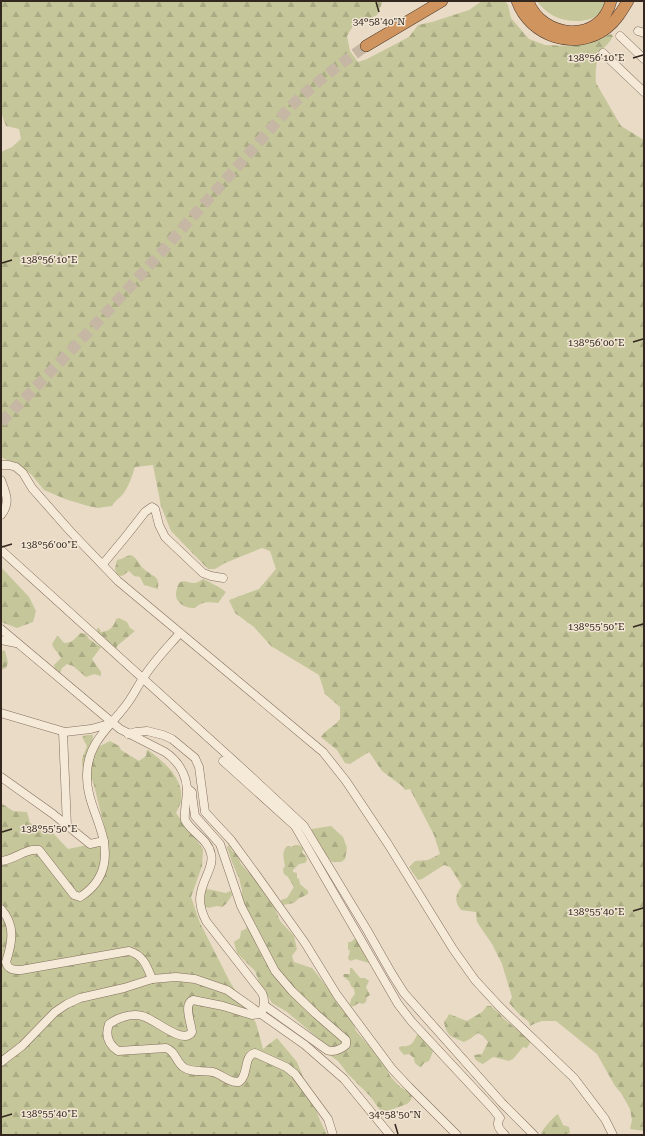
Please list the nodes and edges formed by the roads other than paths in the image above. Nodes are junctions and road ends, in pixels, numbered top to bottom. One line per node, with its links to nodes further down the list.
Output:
1 (438, 1): 8 (highway)
2 (442, 1): 8 (highway)
3 (449, 1): 9 (highway)
4 (517, 1): 5 (highway)
5 (628, 1)
6 (528, 2): 7 (highway)
7 (610, 5)
8 (419, 14): 9 (highway)
9 (392, 30): 11 (highway)
10 (620, 36): 13 (street)
11 (366, 46)
12 (603, 53): 14 (street)
13 (644, 59)
14 (644, 92)
15 (1, 465): 19 (street)
16 (1, 480): 17 (street)
17 (1, 515)
18 (1, 550): 25 (street)
19 (103, 564): 20 (street); 22 (street)
20 (223, 578)
21 (1, 629): 24 (street)
22 (180, 633): 25 (street); 47 (street)
23 (1, 640): 24 (street)
24 (18, 644): 27 (street)
25 (142, 679): 27 (street); 33 (street)
26 (1, 714): 28 (street)
27 (111, 723): 28 (street); 29 (street); 35 (street)
28 (63, 732): 34 (street)
29 (128, 734): 32 (street); 44 (street)
30 (223, 762): 33 (street)
31 (1, 777): 34 (street)
32 (187, 788): 39 (street); 39 (street)
33 (298, 825): 45 (street); 46 (street)
34 (68, 826): 35 (street)
35 (104, 841): 36 (street)
36 (1, 861)
37 (1, 909): 38 (street)
38 (152, 979): 40 (street); 41 (street)
39 (264, 1005): 40 (street)
40 (261, 1014): 42 (street); 43 (street)
41 (1, 1062)
42 (333, 1135)
43 (390, 1135)
44 (457, 1135)
45 (505, 1135)
46 (534, 1135)
47 (613, 1135)

